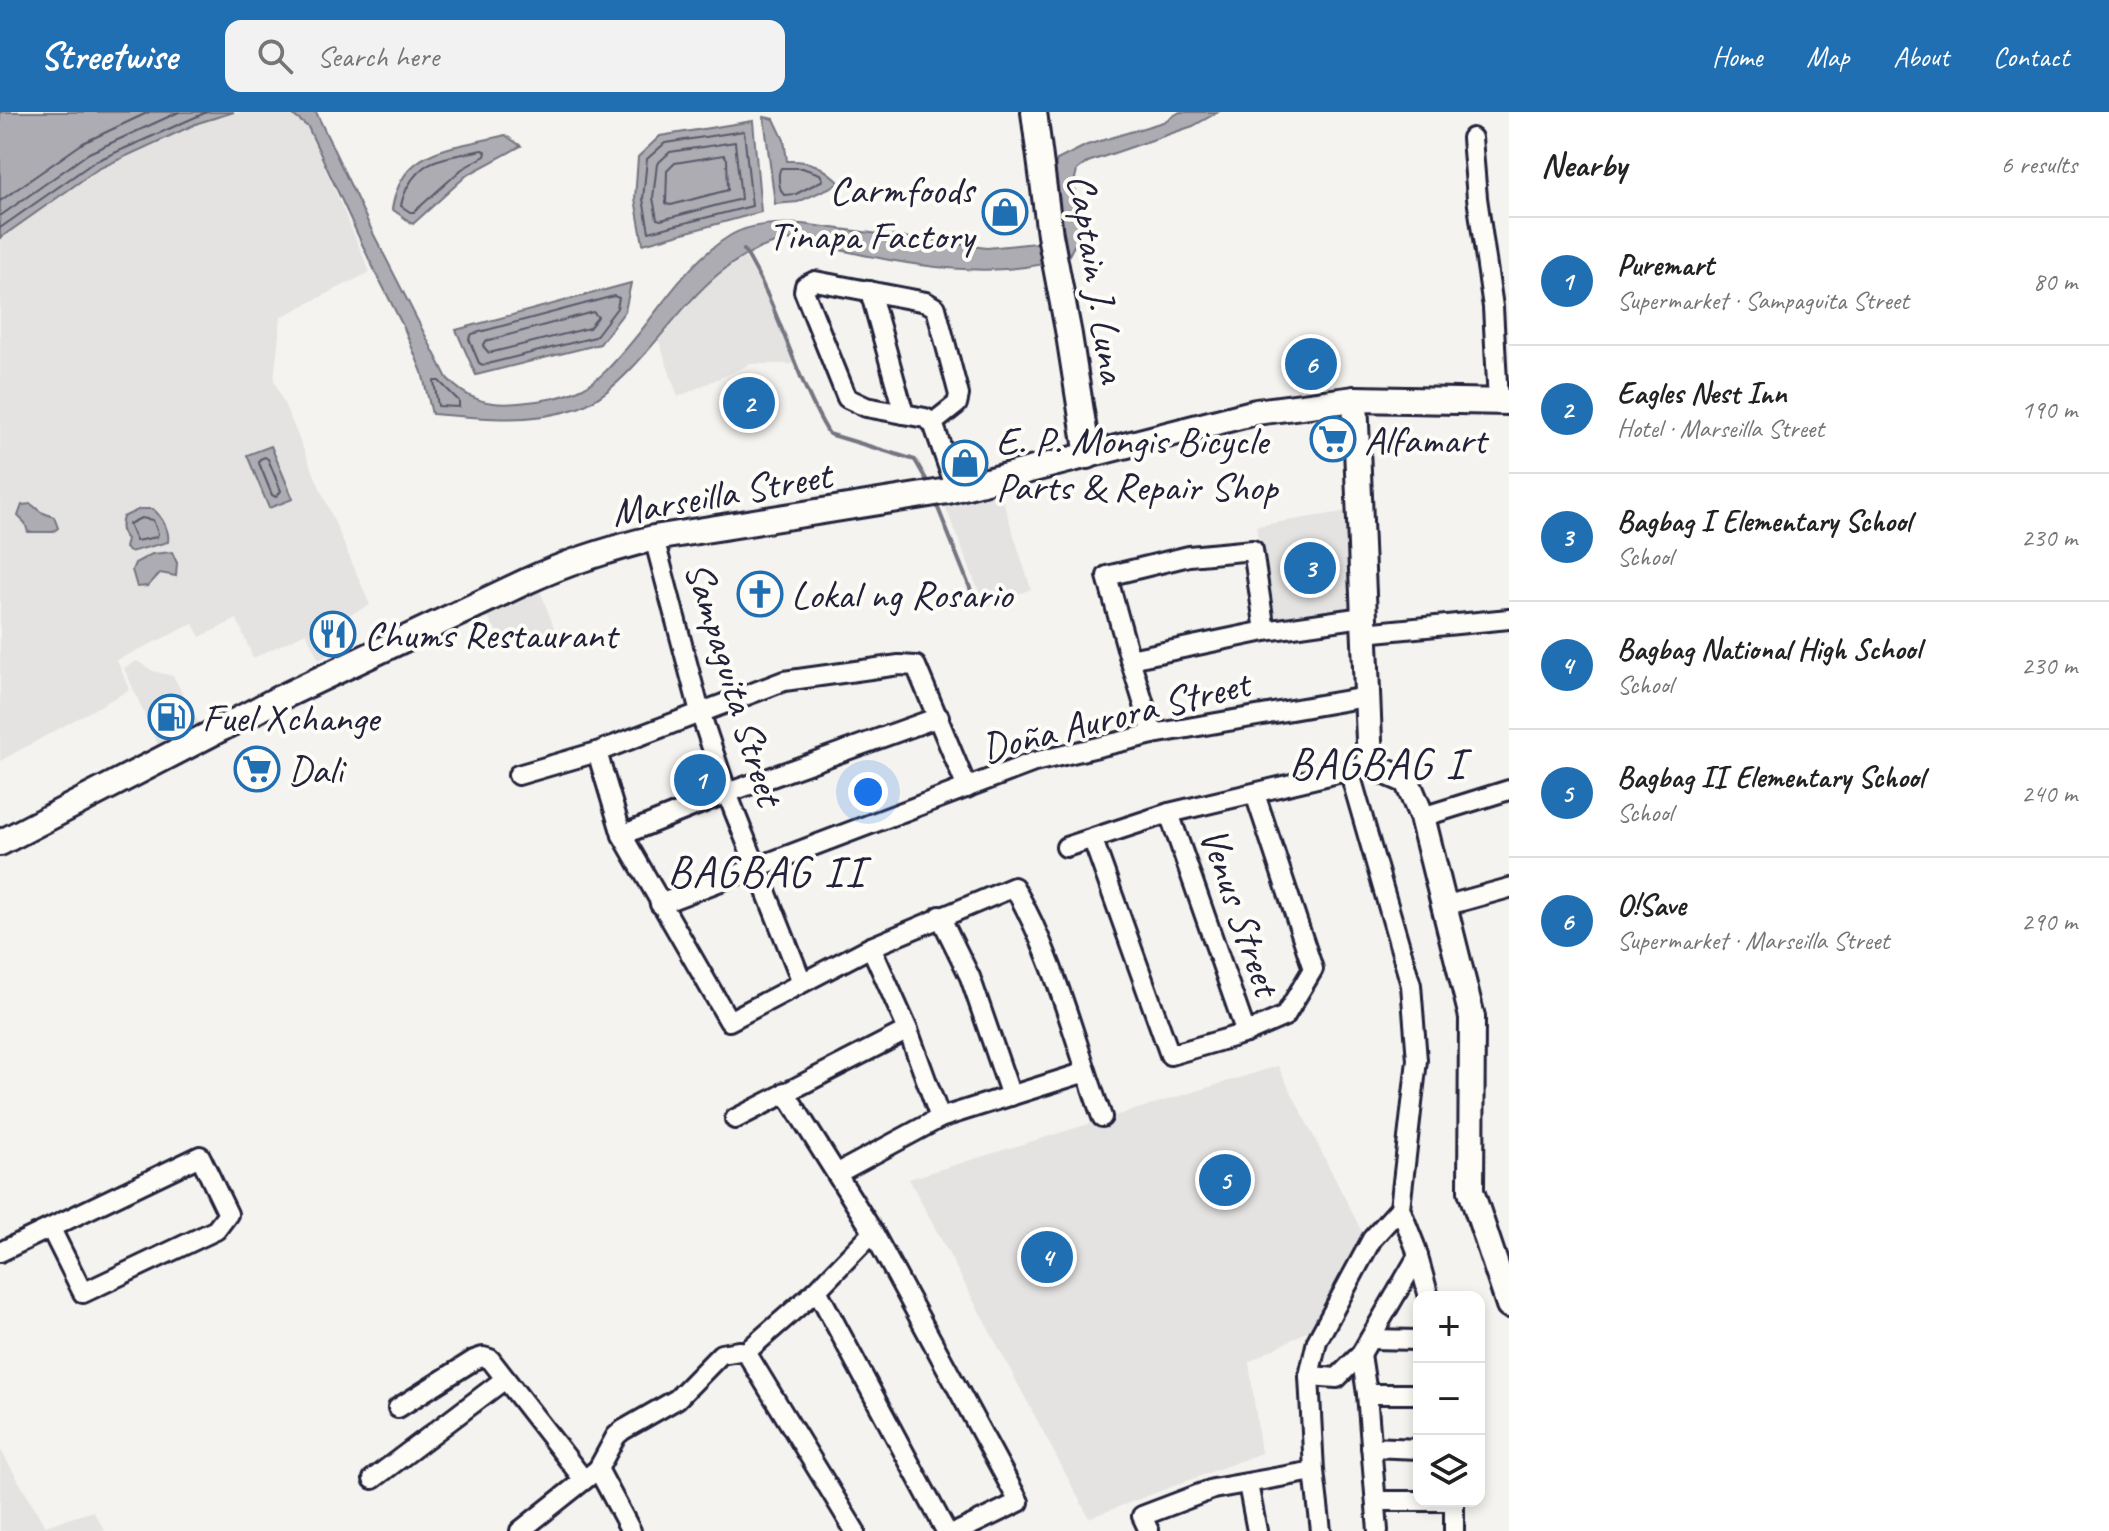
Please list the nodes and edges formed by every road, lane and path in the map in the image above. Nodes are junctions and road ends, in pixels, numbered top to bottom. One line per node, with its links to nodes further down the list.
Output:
1 (1034, 112): 8 (main road, Captain J. Luna)
2 (1472, 138): 5 (street)
3 (870, 291): 6 (street); 6 (street); 7 (street)
4 (1355, 399): 5 (main road, Marseilla Street); 8 (main road, Marseilla Street); 12 (main road)
5 (1504, 402)
6 (904, 414): 7 (street)
7 (933, 423): 9 (street)
8 (1088, 456): 9 (main road, Marseilla Street)
9 (956, 489): 10 (main road, Marseilla Street)
10 (654, 538): 16 (street, Sampaguita Street); 30 (main road, Marseilla Street)
11 (1509, 619): 12 (street)
12 (1364, 625): 13 (street); 15 (main road)
13 (1265, 631): 14 (street); 14 (street)
14 (1130, 659): 18 (street)
15 (1366, 697): 18 (street, Doña Aurora Street); 20 (main road)
16 (700, 712): 17 (street); 19 (street); 24 (street, Sampaguita Street)
17 (939, 717): 22 (street); 24 (street)
18 (1153, 734): 22 (street, Doña Aurora Street)
19 (597, 752): 21 (street); 28 (street)
20 (1360, 768): 25 (street); 27 (main road); 48 (street)
21 (518, 775)
22 (967, 788): 32 (street, Doña Aurora Street)
23 (1509, 790): 27 (street)
24 (727, 793): 28 (street); 32 (street, Sampaguita Street)
25 (1255, 794): 26 (street); 40 (street)
26 (1169, 813): 29 (street); 40 (street, Venus Street)
27 (1422, 817): 35 (main road)
28 (622, 835): 34 (street)
29 (1093, 840): 31 (street); 40 (street)
30 (0, 843)
31 (1066, 847)
32 (756, 866): 34 (street, Doña Aurora Street); 38 (street, Sampaguita Street)
33 (1509, 888): 35 (street)
34 (660, 904): 38 (street)
35 (1444, 906): 51 (main road)
36 (940, 916): 37 (street); 41 (street); 43 (street)
37 (871, 947): 38 (street); 39 (street)
38 (802, 982)
39 (908, 1030): 42 (street); 45 (street)
40 (1246, 1033)
41 (1086, 1072): 43 (street); 44 (street)
42 (785, 1092): 46 (street); 47 (street)
43 (1011, 1096): 45 (street)
44 (1102, 1117)
45 (940, 1118): 47 (street)
46 (735, 1119)
47 (838, 1173): 50 (street)
48 (1400, 1208): 53 (street); 60 (street)
49 (51, 1229): 49 (street); 52 (street)
50 (873, 1232): 54 (street); 79 (street)
51 (1499, 1244): 56 (main road)
52 (0, 1252)
53 (1418, 1256): 55 (street); 58 (street)
54 (817, 1290): 59 (street); 78 (street)
55 (1427, 1291)
56 (1509, 1305)
57 (1413, 1341): 58 (street)
58 (1366, 1347): 60 (street); 62 (street)
59 (746, 1352): 68 (street); 77 (street)
60 (1309, 1376): 67 (street)
61 (505, 1379): 64 (street); 68 (street); 69 (street)
62 (1367, 1394): 63 (street); 65 (street)
63 (1413, 1394)
64 (398, 1408)
65 (1371, 1447): 66 (street); 71 (street)
66 (1413, 1449)
67 (1314, 1471): 70 (street); 82 (street)
68 (591, 1474): 74 (street); 76 (street)
69 (373, 1479)
70 (1248, 1484): 80 (street); 81 (street)
71 (1376, 1501): 72 (street); 83 (street)
72 (1413, 1501)
73 (1454, 1507): 84 (street)
74 (538, 1525): 75 (street)
75 (520, 1531)
76 (631, 1531)
77 (855, 1531)
78 (946, 1531)
79 (959, 1531)
80 (1149, 1531)
81 (1257, 1531)
82 (1321, 1531)
83 (1378, 1531)
84 (1454, 1531)

